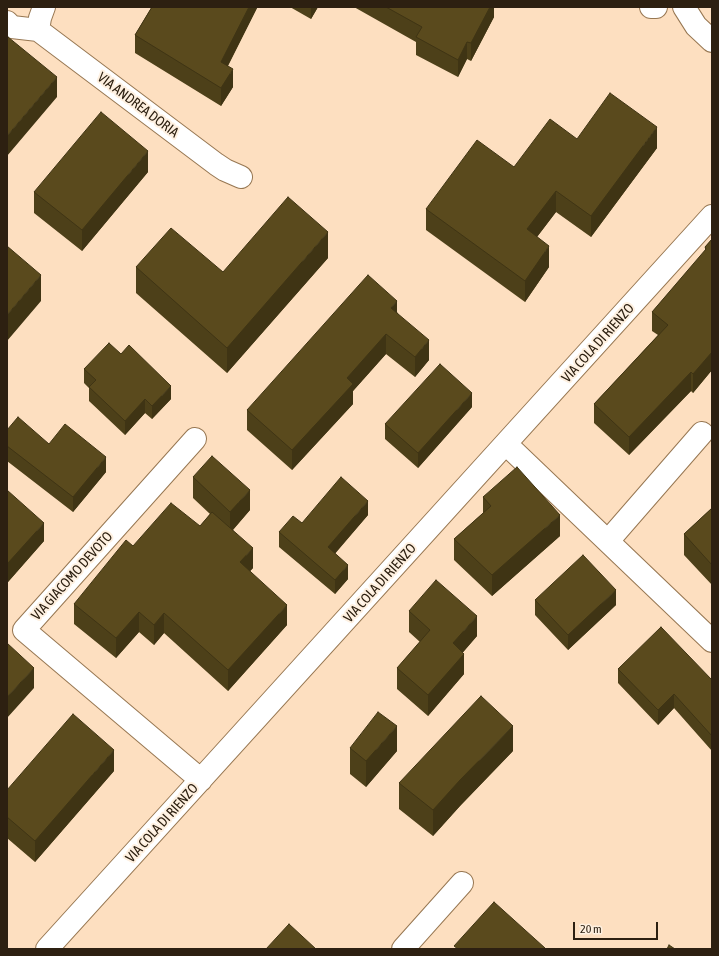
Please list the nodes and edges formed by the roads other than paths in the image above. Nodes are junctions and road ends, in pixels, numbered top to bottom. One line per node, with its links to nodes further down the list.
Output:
1 (44, 7): 6 (street)
2 (651, 7): 3 (street)
3 (656, 7)
4 (684, 7): 7 (street)
5 (7, 22): 6 (street)
6 (38, 30): 8 (street, VIA ANDREA DORIA)
7 (712, 41)
8 (241, 177)
9 (712, 216): 12 (street, VIA COLA DI RIENZO)
10 (702, 433): 13 (street)
11 (195, 439): 15 (street, VIA GIACOMO DEVOTO)
12 (506, 444): 13 (street); 15 (street, VIA COLA DI RIENZO)
13 (608, 541): 14 (street)
14 (712, 641)
15 (201, 780): 17 (street, VIA COLA DI RIENZO)
16 (462, 883): 18 (street)
17 (47, 949)
18 (403, 949)

